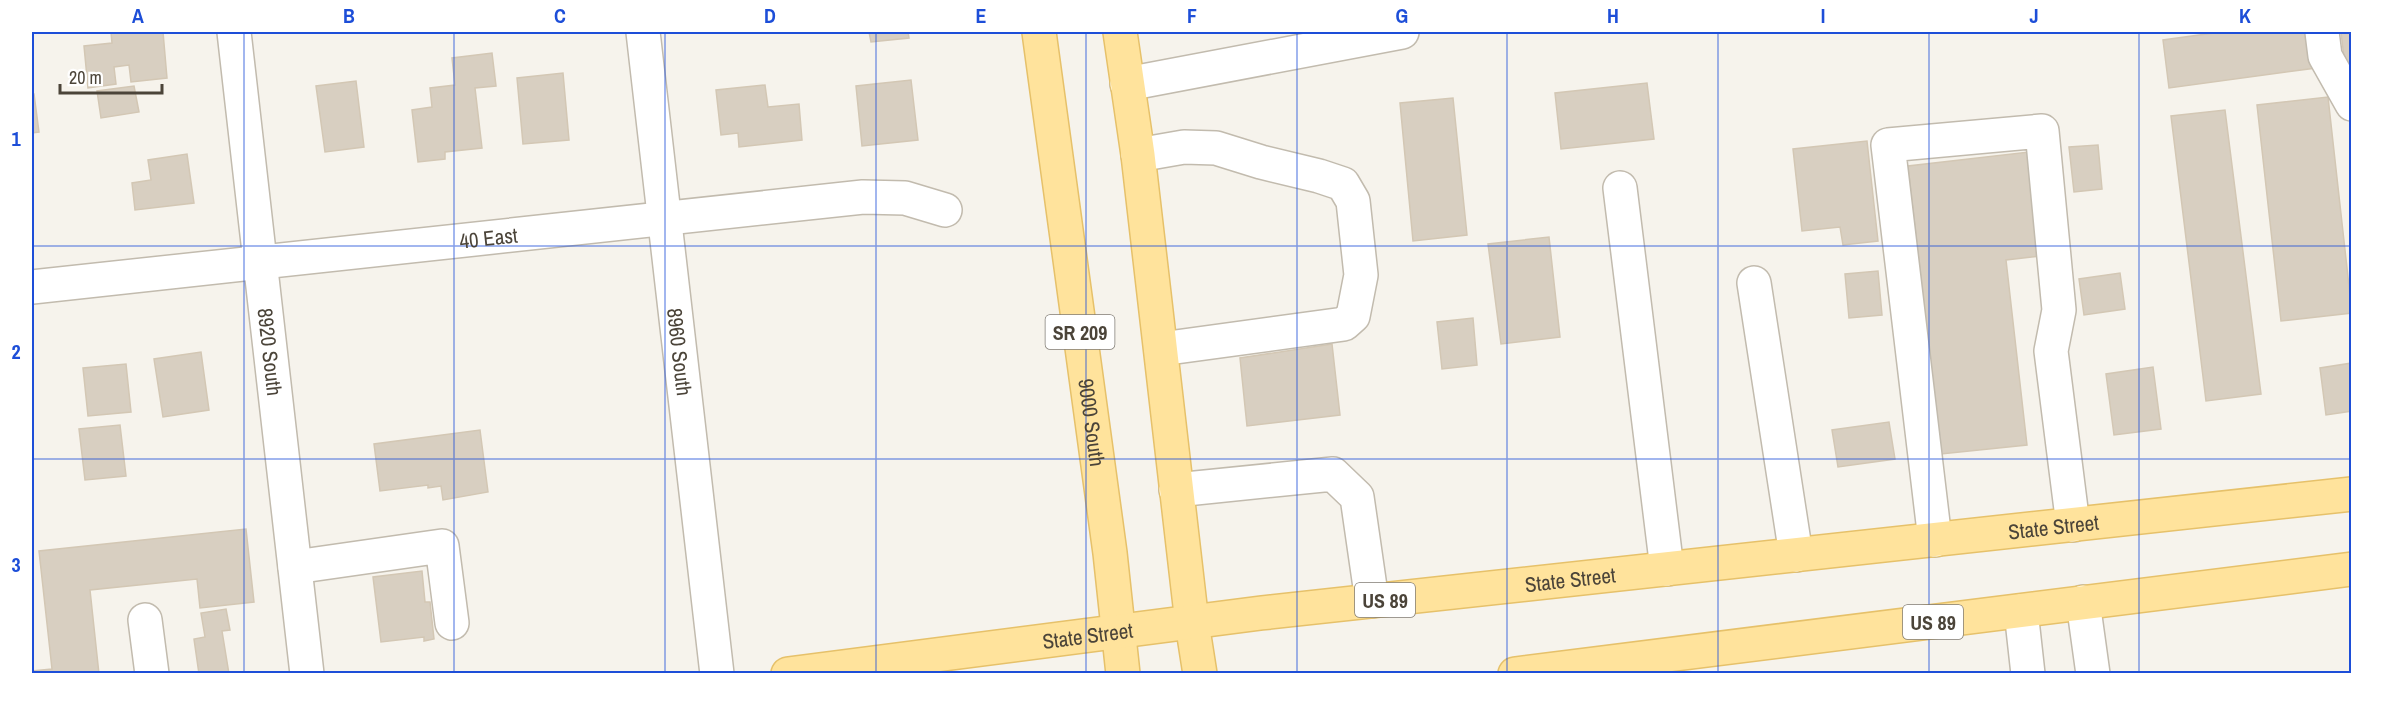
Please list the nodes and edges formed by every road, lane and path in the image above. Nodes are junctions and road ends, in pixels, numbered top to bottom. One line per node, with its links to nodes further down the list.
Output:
1 (234, 32): 13 (street, 8920 South)
2 (643, 32): 12 (street, 8960 South)
3 (1038, 32): 31 (main road, 9000 South / SR 209)
4 (1120, 32): 7 (main road)
5 (1402, 32): 7 (street)
6 (2322, 32): 8 (street)
7 (1127, 84): 9 (main road)
8 (2352, 104)
9 (1138, 155): 16 (main road); 16 (street)
10 (1620, 188): 23 (street)
11 (945, 210): 12 (street, 40 East)
12 (665, 219): 13 (street, 40 East); 35 (street, 8960 South)
13 (260, 262): 15 (street, 40 East); 22 (street, 8920 South)
14 (1754, 284): 21 (street)
15 (32, 287)
16 (1161, 349): 17 (main road)
17 (1176, 490): 25 (street); 30 (main road)
18 (2352, 494): 19 (main road, State Street / US 89)
19 (2073, 525): 20 (main road, State Street / US 89); 20 (street)
20 (1935, 540): 21 (main road, State Street / US 89)
21 (1796, 555): 23 (main road, State Street / US 89)
22 (294, 567): 29 (street); 34 (street, 8920 South)
23 (1667, 569): 25 (main road, State Street / US 89)
24 (2352, 569): 26 (main road, US 89)
25 (1372, 601): 30 (main road, State Street / US 89)
26 (2083, 602): 27 (main road, US 89); 40 (street)
27 (2021, 611): 32 (main road, US 89); 39 (street)
28 (145, 620): 33 (street)
29 (452, 623)
30 (1192, 623): 31 (main road, State Street / US 89); 38 (main road)
31 (1120, 633): 36 (main road, State Street / US 89); 37 (main road, 9000 South / SR 209)
32 (1525, 673)
33 (152, 674)
34 (307, 674)
35 (717, 674)
36 (788, 674)
37 (1123, 674)
38 (1200, 674)
39 (2028, 674)
40 (2093, 674)

